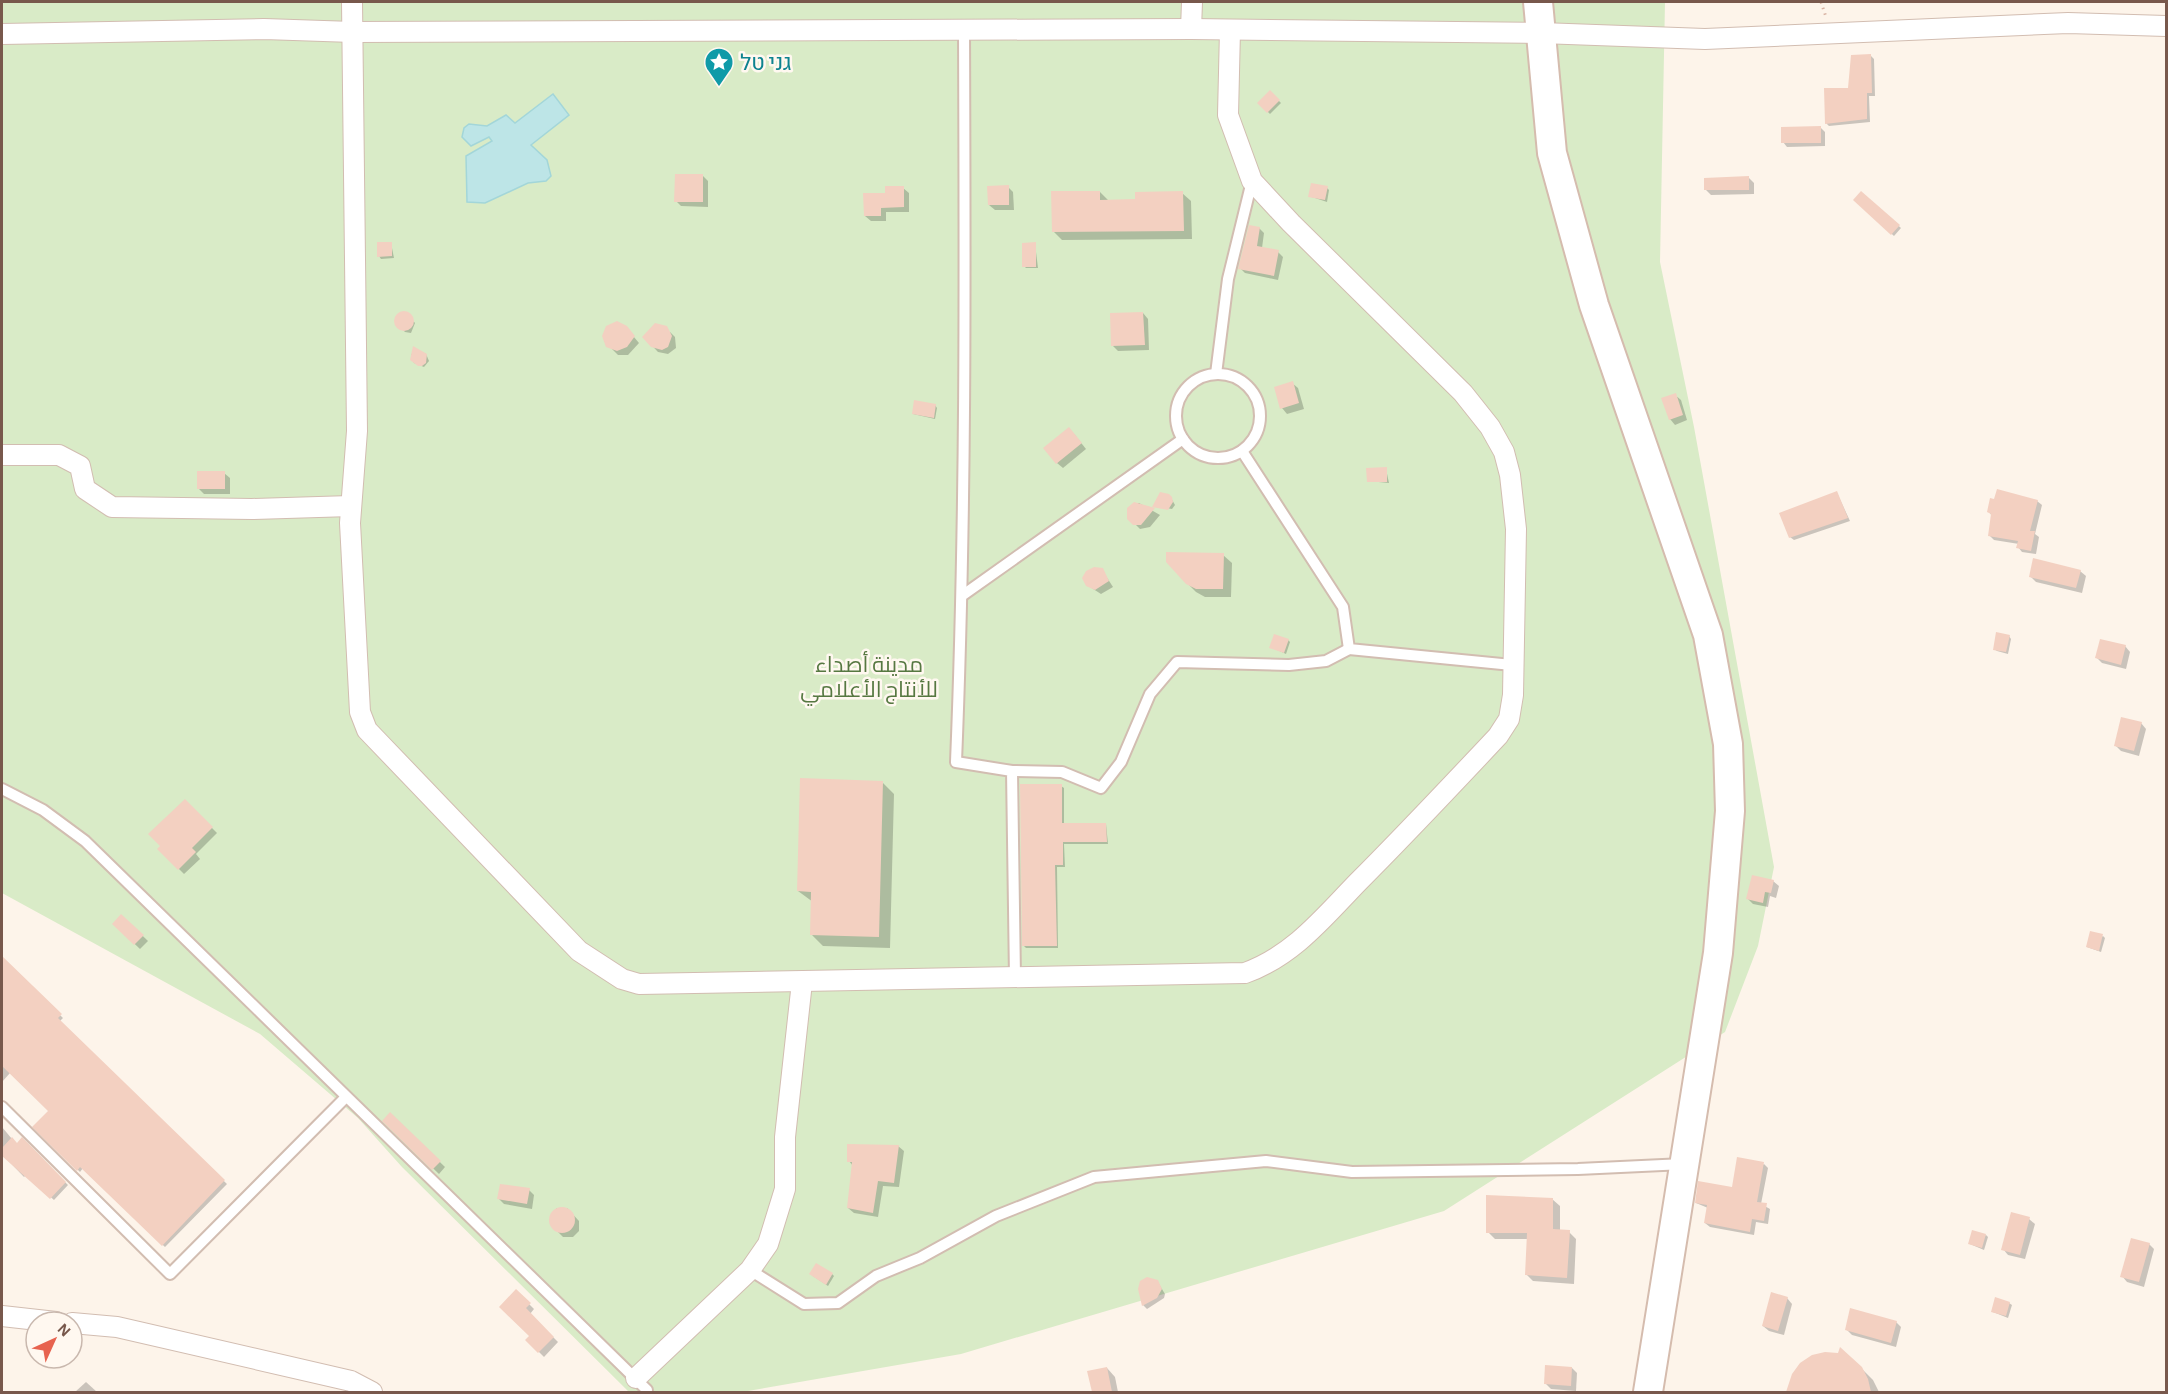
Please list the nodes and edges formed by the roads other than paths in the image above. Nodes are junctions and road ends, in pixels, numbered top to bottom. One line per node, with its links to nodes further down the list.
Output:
1 (352, 2): 8 (street)
2 (1192, 2): 5 (street)
3 (1538, 2): 9 (main road)
4 (2166, 26): 9 (street)
5 (1191, 29): 6 (street); 7 (street)
6 (964, 30): 8 (street); 17 (lane)
7 (1230, 30): 9 (street); 11 (street)
8 (353, 32): 10 (street); 16 (street)
9 (1541, 33): 26 (main road)
10 (2, 34)
11 (1252, 180): 12 (lane); 19 (street)
12 (1216, 374): 13 (lane); 14 (lane)
13 (1183, 439): 14 (lane); 17 (lane)
14 (1242, 451): 18 (lane)
15 (2, 455): 16 (street)
16 (351, 506): 23 (street)
17 (963, 595): 20 (lane)
18 (1349, 649): 19 (lane); 20 (lane)
19 (1512, 664): 22 (street)
20 (1012, 771): 22 (lane)
21 (2, 789): 24 (lane)
22 (1015, 978): 23 (street)
23 (802, 982): 27 (street)
24 (345, 1098): 25 (lane); 31 (lane)
25 (2, 1107)
26 (1685, 1164): 27 (lane); 33 (main road)
27 (750, 1270): 31 (street)
28 (2, 1316): 29 (street)
29 (24, 1318)
30 (84, 1324): 32 (street)
31 (641, 1384)
32 (372, 1392)
33 (1648, 1392)

